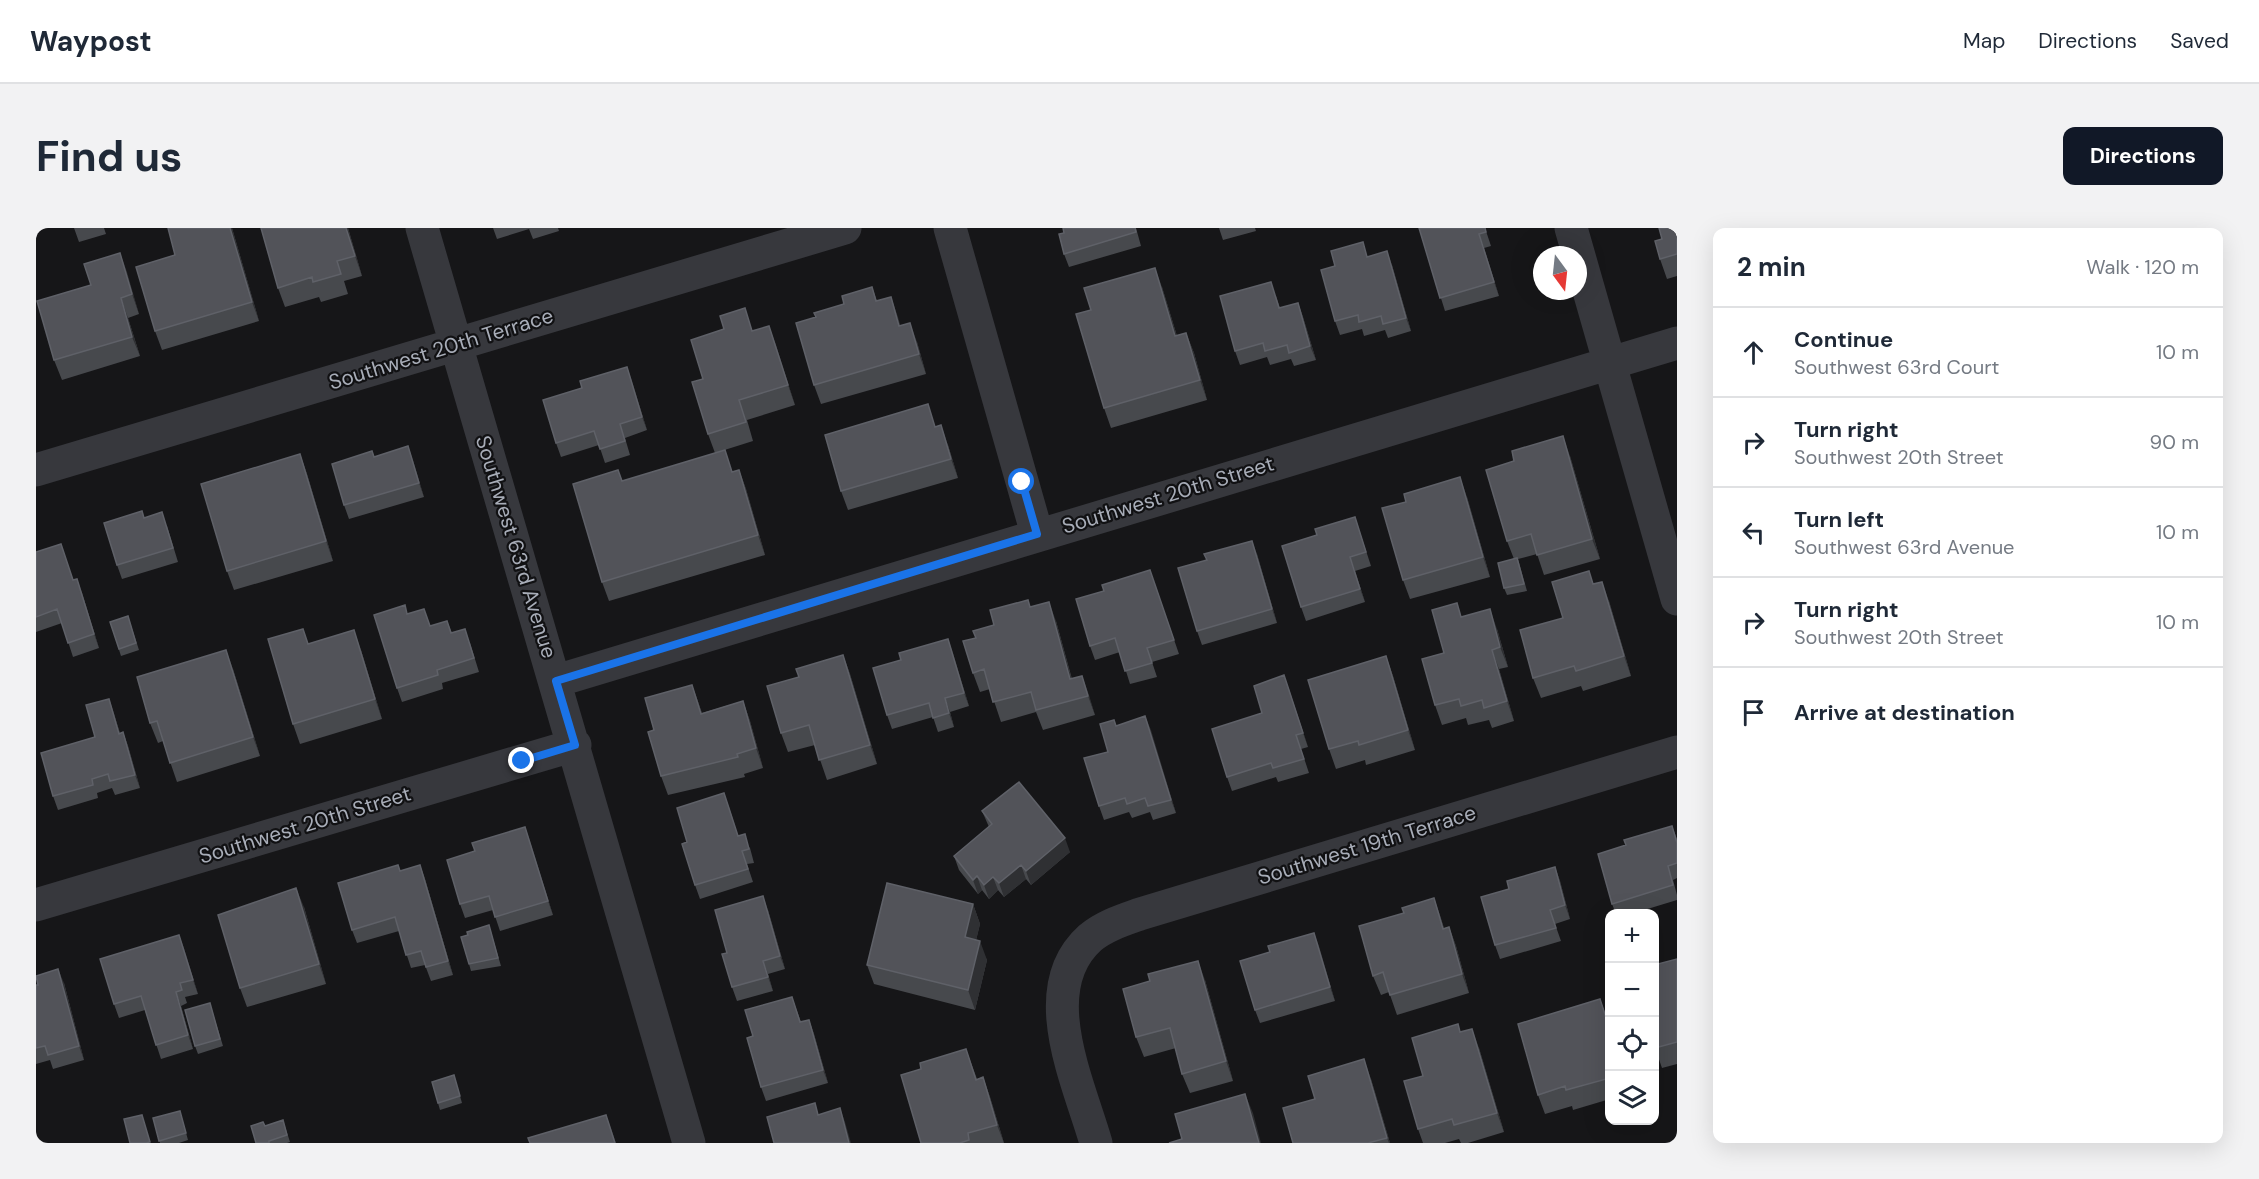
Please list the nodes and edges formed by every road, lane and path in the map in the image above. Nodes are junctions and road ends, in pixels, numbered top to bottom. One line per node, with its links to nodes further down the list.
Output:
1 (422, 228): 6 (street, Southwest 63rd Avenue)
2 (845, 228): 6 (street, Southwest 20th Terrace)
3 (950, 228): 9 (street)
4 (1571, 228): 7 (street)
5 (1677, 343): 7 (street, Southwest 20th Street)
6 (456, 345): 8 (street, Southwest 20th Terrace); 11 (street, Southwest 63rd Avenue)
7 (1610, 363): 9 (street, Southwest 20th Street); 10 (street)
8 (36, 470)
9 (1037, 534): 11 (street, Southwest 20th Street)
10 (1677, 599)
11 (556, 681): 12 (street, Southwest 63rd Avenue)
12 (575, 745): 14 (street, Southwest 20th Street); 15 (street, Southwest 63rd Avenue)
13 (1677, 752): 16 (street, Southwest 19th Terrace)
14 (36, 905)
15 (688, 1143)
16 (1096, 1143)

